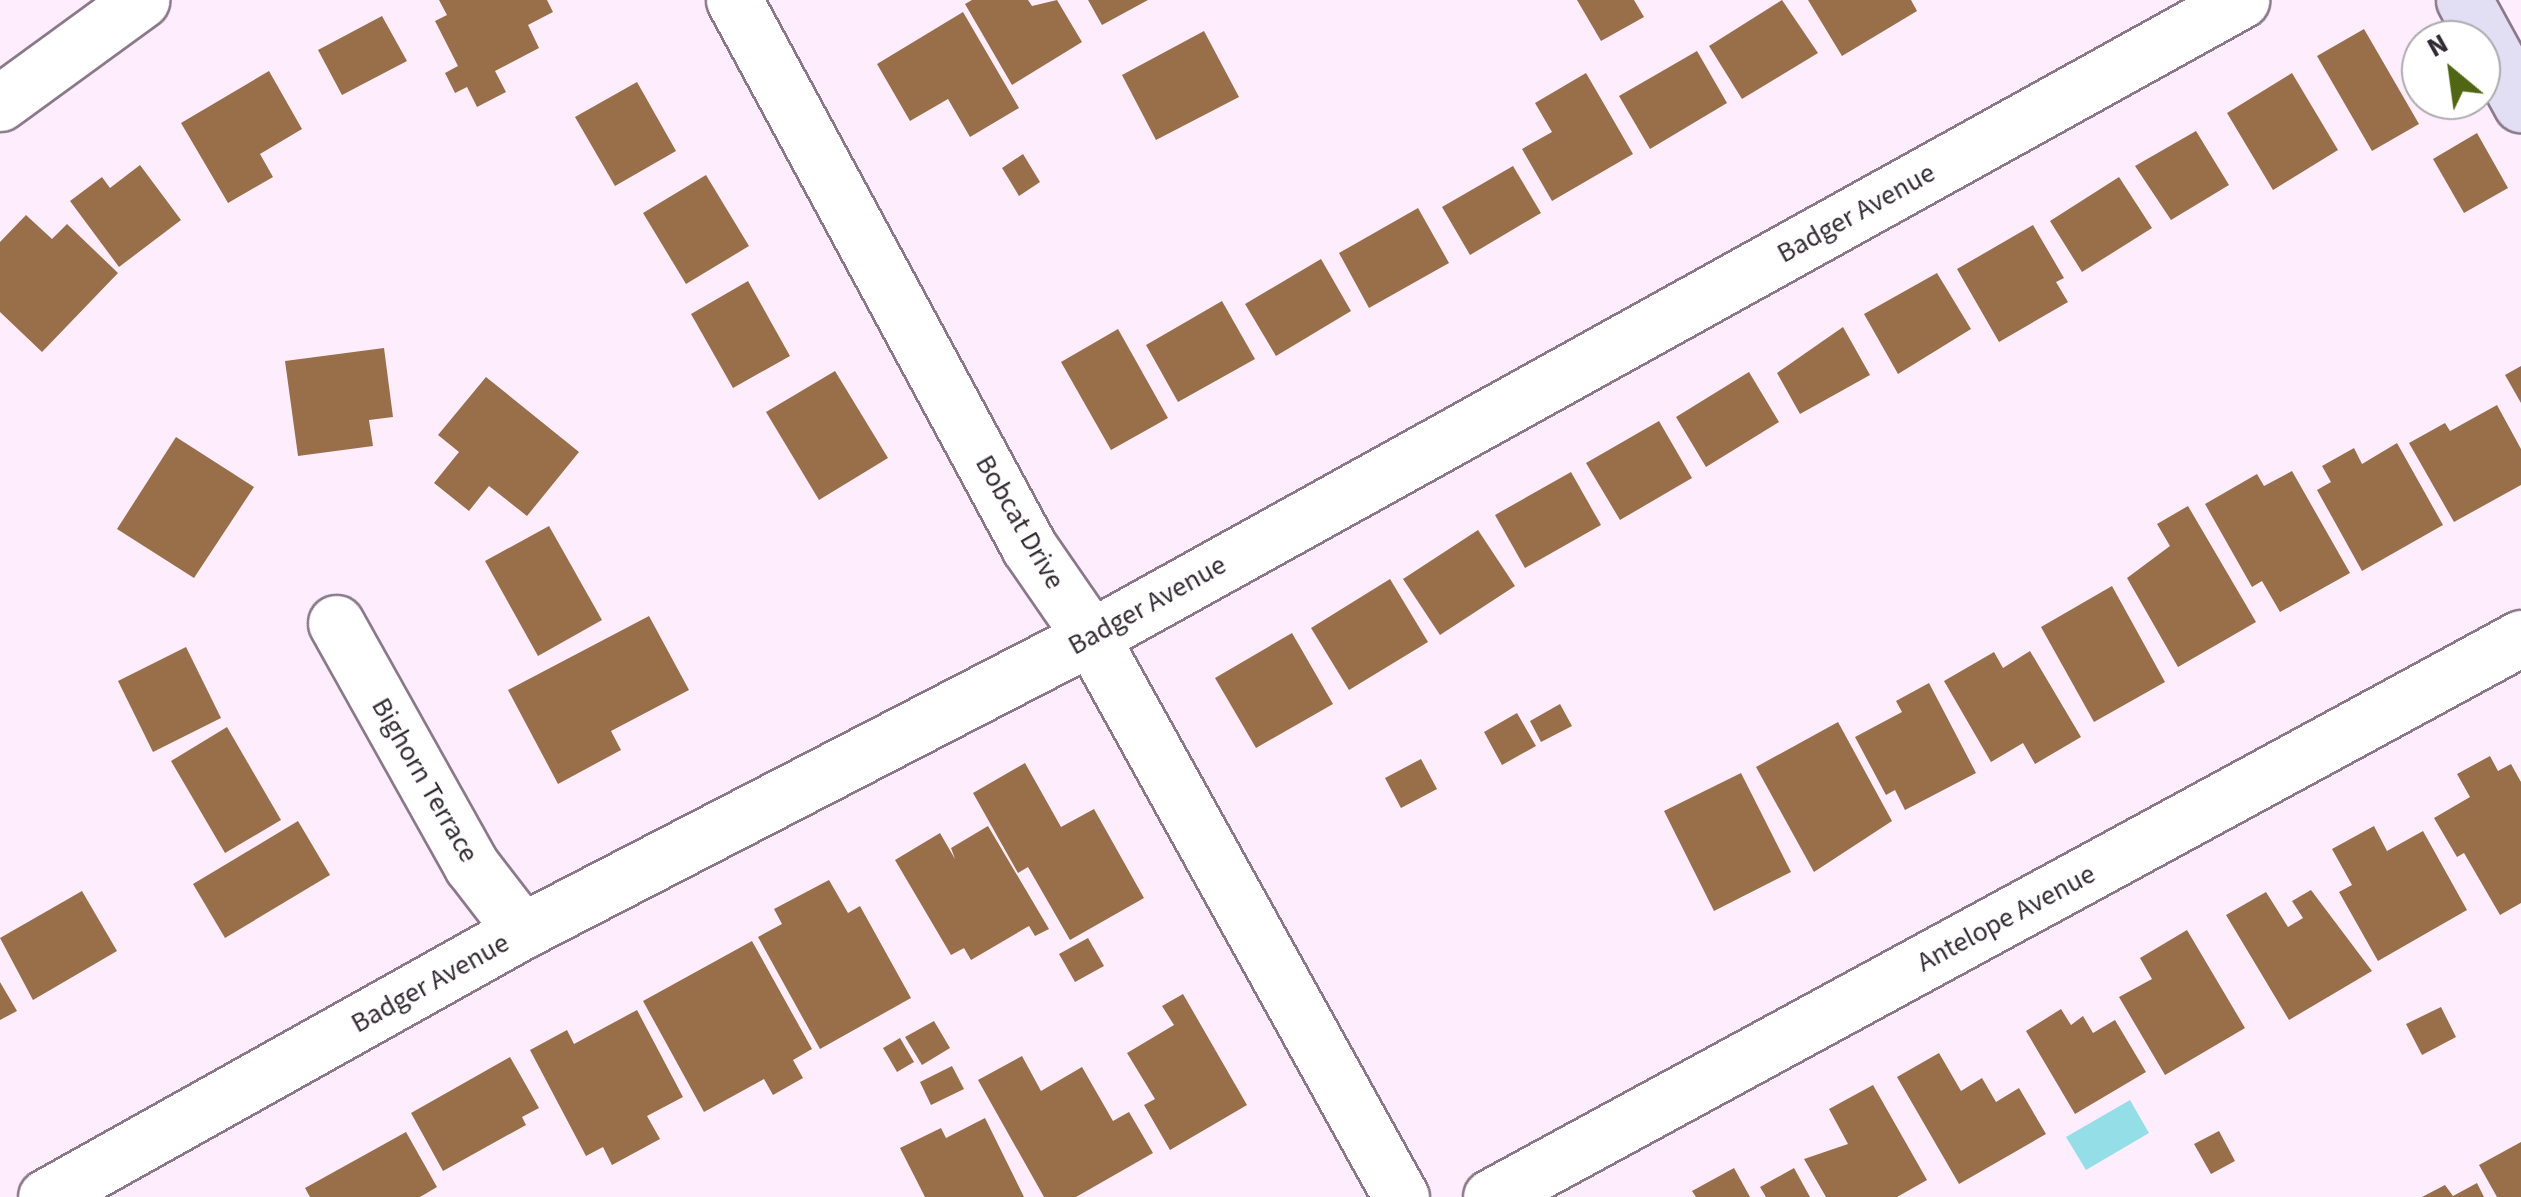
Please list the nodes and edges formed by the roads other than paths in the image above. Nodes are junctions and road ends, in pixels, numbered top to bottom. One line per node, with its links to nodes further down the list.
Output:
1 (141, 0): 5 (street)
2 (2240, 0): 8 (street, Badger Avenue)
3 (2464, 0): 6 (main road)
4 (742, 3): 8 (street, Bobcat Drive)
5 (0, 102)
6 (2521, 104)
7 (336, 623): 10 (street, Bighorn Terrace)
8 (1091, 637): 10 (street, Badger Avenue); 12 (street, Bobcat Drive)
9 (2521, 638): 13 (street, Antelope Avenue)
10 (522, 931): 11 (street, Badger Avenue)
11 (46, 1197)
12 (1401, 1197)
13 (1491, 1197)

